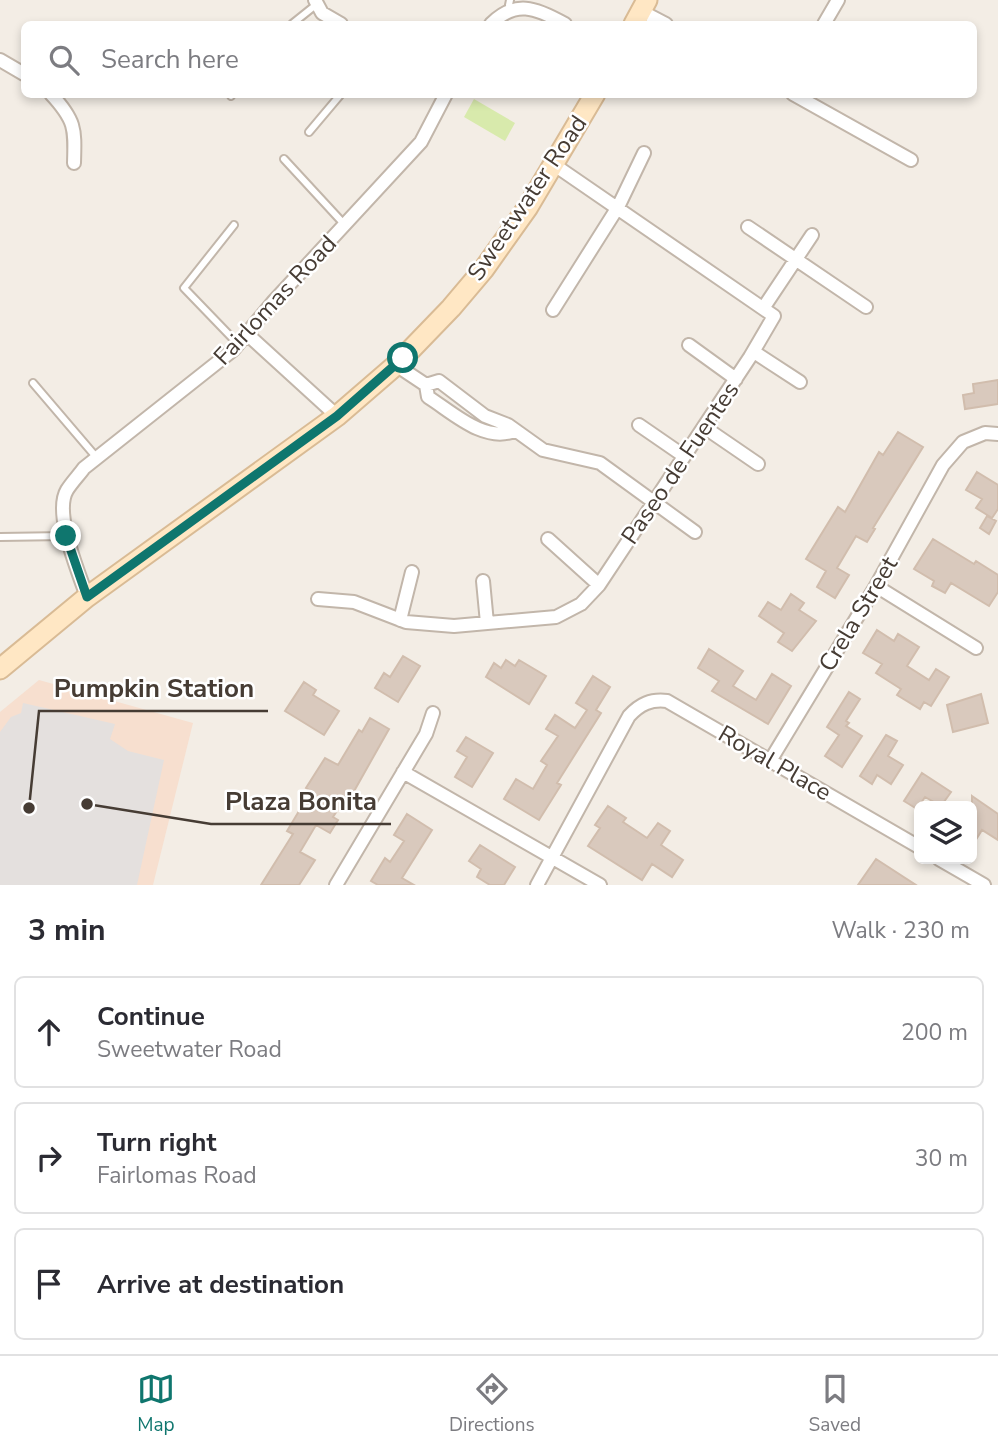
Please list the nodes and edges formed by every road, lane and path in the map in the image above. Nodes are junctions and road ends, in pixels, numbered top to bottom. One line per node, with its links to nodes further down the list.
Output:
1 (838, 0): 10 (street)
2 (509, 2): 7 (street); 8 (street)
3 (318, 6): 5 (lane); 6 (street)
4 (641, 12): 9 (street)
5 (296, 21)
6 (337, 21)
7 (493, 21)
8 (560, 21)
9 (660, 21)
10 (826, 21)
11 (0, 60): 12 (street)
12 (21, 72)
13 (54, 98): 22 (street)
14 (338, 98): 18 (lane)
15 (444, 98): 25 (street, Fairlomas Road)
16 (593, 98): 23 (main road, Sweetwater Road)
17 (800, 98): 21 (street)
18 (309, 132)
19 (644, 153): 24 (street)
20 (284, 159): 25 (lane)
21 (911, 160)
22 (74, 163)
23 (553, 164): 24 (street); 37 (main road, Sweetwater Road)
24 (618, 207): 30 (street); 32 (street)
25 (346, 225): 33 (street, Fairlomas Road)
26 (234, 226): 34 (lane)
27 (748, 228): 29 (street)
28 (812, 235): 29 (street)
29 (797, 260): 30 (street); 31 (street)
30 (764, 307): 36 (street, Paseo de Fuentes)
31 (866, 307)
32 (553, 310)
33 (247, 334): 34 (street, Fairlomas Road); 41 (street)
34 (238, 344): 46 (street, Fairlomas Road)
35 (688, 345): 38 (street)
36 (754, 352): 38 (street, Paseo de Fuentes); 39 (street)
37 (396, 365): 41 (main road, Sweetwater Road); 48 (street)
38 (736, 379): 43 (street, Paseo de Fuentes)
39 (800, 382)
40 (33, 383): 46 (lane)
41 (337, 416): 57 (main road, Sweetwater Road)
42 (639, 425): 45 (street)
43 (704, 427): 45 (street, Paseo de Fuentes); 47 (street)
44 (998, 434): 56 (street, Crela Street)
45 (684, 456): 48 (street, Paseo de Fuentes)
46 (97, 458): 50 (street, Fairlomas Road)
47 (758, 464)
48 (653, 499): 49 (street); 55 (street, Paseo de Fuentes)
49 (695, 532)
50 (66, 536): 51 (lane); 57 (street, Fairlomas Road)
51 (0, 537)
52 (548, 539): 55 (street)
53 (412, 572): 59 (street)
54 (483, 581): 60 (street)
55 (599, 585): 60 (street, Paseo de Fuentes)
56 (876, 586): 61 (street); 64 (street, Crela Street)
57 (87, 597): 62 (main road, Sweetwater Road)
58 (318, 599): 59 (street, Paseo de Fuentes)
59 (400, 620): 60 (street, Paseo de Fuentes)
60 (487, 623)
61 (975, 648)
62 (0, 669)
63 (433, 713): 65 (street)
64 (770, 761): 66 (street, Royal Place); 67 (street, Royal Place)
65 (403, 772): 67 (street); 69 (street)
66 (914, 844)
67 (552, 857): 70 (street); 71 (street)
68 (948, 864): 72 (street)
69 (336, 885)
70 (537, 885)
71 (600, 885)
72 (984, 885)

